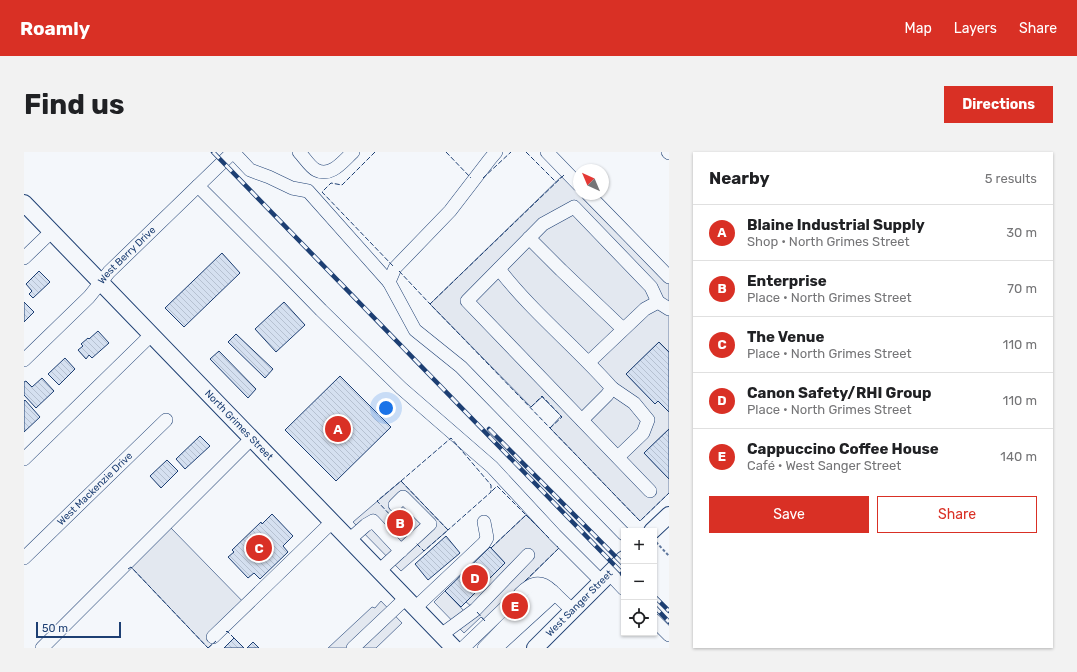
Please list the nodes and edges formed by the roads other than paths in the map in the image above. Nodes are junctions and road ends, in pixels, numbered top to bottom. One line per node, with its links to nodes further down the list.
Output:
1 (233, 152): 7 (street, West Berry Drive); 15 (street)
2 (299, 152): 3 (street)
3 (353, 152)
4 (496, 152): 15 (street)
5 (547, 152): 6 (street)
6 (573, 178)
7 (198, 186): 16 (street, West Berry Drive); 42 (street)
8 (594, 200): 14 (street)
9 (24, 203): 10 (main road, North Grimes Street)
10 (51, 232): 12 (street); 16 (main road, North Grimes Street)
11 (529, 238): 13 (street); 17 (street); 19 (street)
12 (24, 258)
13 (499, 269): 22 (street); 25 (street)
14 (669, 277)
15 (389, 282): 35 (street)
16 (100, 283): 20 (main road, North Grimes Street); 21 (street, West Berry Drive)
17 (658, 302): 18 (street); 19 (street)
18 (669, 310)
19 (623, 329): 22 (street)
20 (151, 335): 26 (main road, North Grimes Street); 28 (street)
21 (24, 360)
22 (589, 362): 23 (street)
23 (612, 388): 25 (street); 27 (street)
24 (166, 420): 39 (street, West Mackenzie Drive)
25 (582, 420): 27 (street)
26 (252, 439): 32 (main road, North Grimes Street); 52 (street)
27 (618, 457): 29 (street)
28 (24, 459)
29 (650, 491)
30 (394, 505): 37 (street)
31 (669, 515): 34 (main road)
32 (332, 522): 36 (main road, North Grimes Street); 51 (street)
33 (484, 522): 46 (street)
34 (655, 528)
35 (621, 531)
36 (350, 540): 37 (street); 41 (main road, North Grimes Street)
37 (401, 551): 41 (street)
38 (528, 555): 49 (street)
39 (24, 558)
40 (621, 561): 42 (main road, West Sanger Street)
41 (379, 571): 46 (main road, North Grimes Street)
42 (605, 577): 43 (street); 47 (main road, West Sanger Street)
43 (621, 587)
44 (553, 592): 45 (street); 47 (street); 56 (street)
45 (524, 598)
46 (410, 603): 49 (main road, North Grimes Street); 53 (street)
47 (572, 610): 57 (main road, West Sanger Street)
48 (657, 623): 50 (street)
49 (441, 635): 54 (main road, North Grimes Street)
50 (669, 635)
51 (213, 637)
52 (42, 648)
53 (353, 648)
54 (454, 648)
55 (463, 648): 56 (street)
56 (488, 648)
57 (535, 648)

